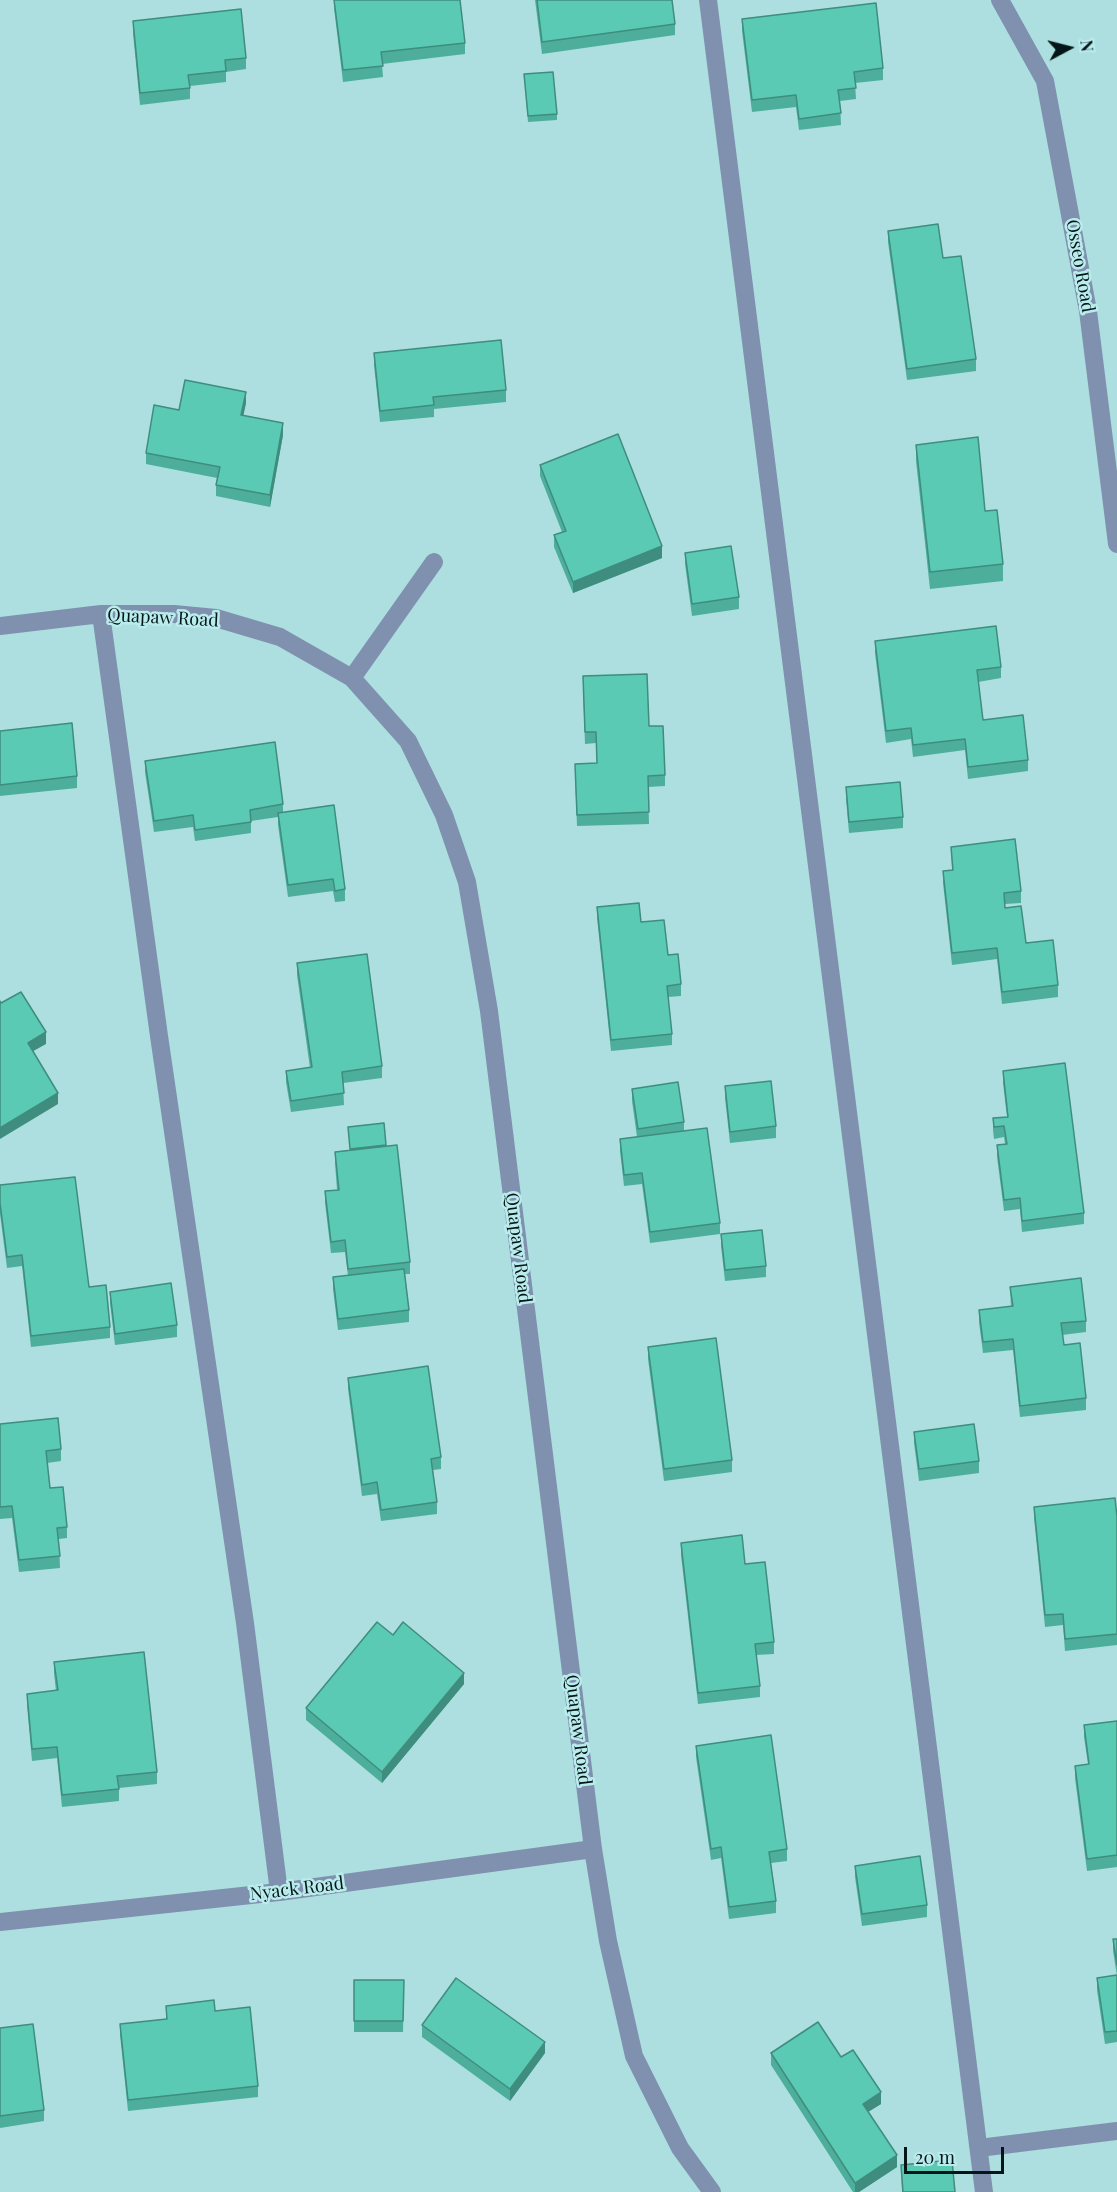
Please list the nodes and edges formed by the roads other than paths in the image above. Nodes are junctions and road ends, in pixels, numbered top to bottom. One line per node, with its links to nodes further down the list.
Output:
1 (708, 0): 12 (street)
2 (1000, 0): 3 (street, Osseo Road)
3 (1117, 544)
4 (434, 562): 7 (street)
5 (102, 614): 6 (street, Quapaw Road); 7 (street, Quapaw Road); 9 (street)
6 (0, 626)
7 (352, 678): 8 (street, Quapaw Road)
8 (593, 1849): 9 (street, Nyack Road); 13 (street, Quapaw Road)
9 (279, 1892): 10 (street, Nyack Road)
10 (0, 1922)
11 (1117, 2132): 12 (street)
12 (979, 2148): 14 (street)
13 (712, 2192)
14 (984, 2192)

